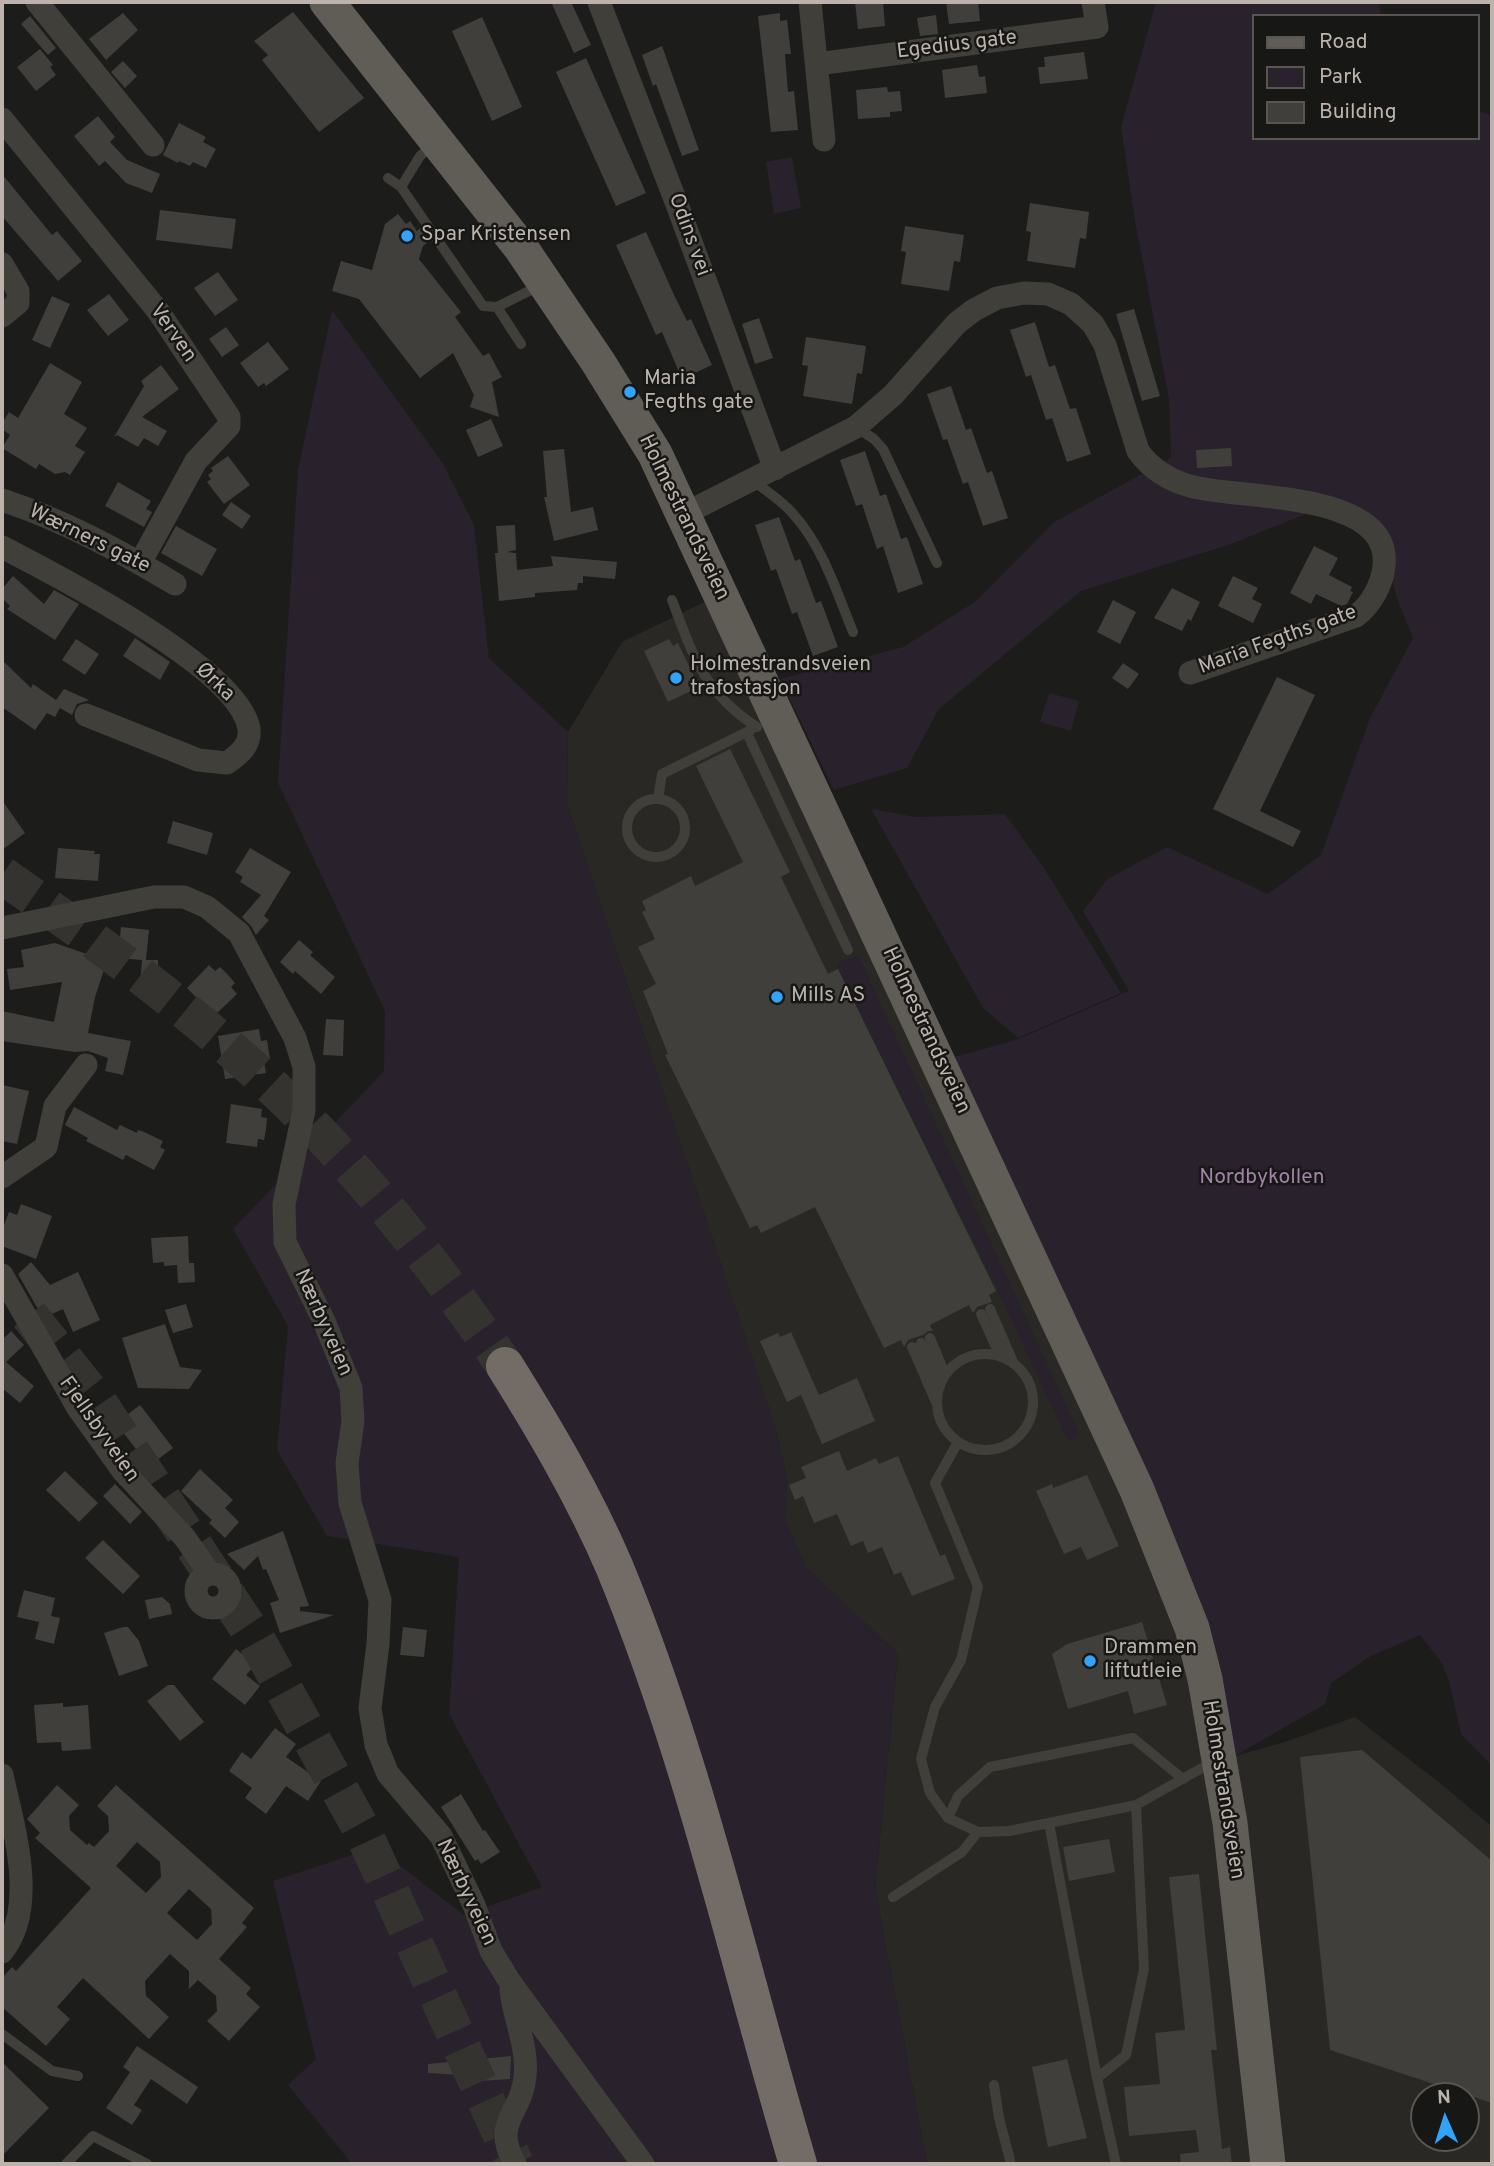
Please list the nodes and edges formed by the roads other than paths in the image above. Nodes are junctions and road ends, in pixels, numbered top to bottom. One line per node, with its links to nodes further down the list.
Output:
1 (37, 2): 10 (street)
2 (327, 2): 9 (main road, Holmestrandsveien)
3 (599, 2): 19 (street, Odins vei)
4 (810, 2): 6 (street)
5 (1093, 2): 6 (street, Egedius gate)
6 (817, 64): 8 (street)
7 (2, 119): 24 (street, Verven)
8 (824, 140)
9 (437, 141): 12 (lane); 14 (main road, Holmestrandsveien)
10 (153, 145)
11 (388, 178): 12 (lane)
12 (401, 187): 15 (lane)
13 (2, 264): 16 (street)
14 (545, 283): 15 (lane); 22 (main road, Holmestrandsveien)
15 (497, 307): 17 (lane)
16 (2, 316)
17 (521, 344)
18 (856, 427): 19 (street, Maria Fegths gate); 25 (lane); 29 (street, Maria Fegths gate)
19 (775, 469): 20 (street, Maria Fegths gate)
20 (752, 480): 22 (street, Maria Fegths gate); 28 (lane)
21 (2, 500): 24 (street, Wærners gate)
22 (684, 514): 31 (main road, Holmestrandsveien)
23 (2, 547): 30 (street, Ørka)
24 (140, 563): 26 (street, Wærners gate)
25 (937, 563)
26 (175, 584)
27 (672, 600): 31 (lane)
28 (853, 632)
29 (1190, 673)
30 (86, 715)
31 (768, 722): 32 (lane); 48 (main road, Holmestrandsveien)
32 (747, 733): 33 (lane); 35 (lane)
33 (658, 799): 33 (lane)
34 (2, 928): 57 (street, Nærbyveien)
35 (848, 950)
36 (86, 1065): 37 (street)
37 (2, 1177)
38 (2, 1275): 47 (street, Fjellsbyveien)
39 (921, 1343): 43 (lane); 44 (lane); 45 (lane)
40 (1000, 1356): 41 (lane); 41 (lane); 43 (lane)
41 (1014, 1364): 46 (lane)
42 (505, 1366): 66 (highway)
43 (945, 1374): 44 (lane)
44 (940, 1386): 45 (lane)
45 (937, 1403): 46 (lane)
46 (958, 1442): 52 (lane)
47 (210, 1574)
48 (1220, 1764): 50 (lane); 69 (main road, Holmestrandsveien)
49 (2, 1774): 56 (street)
50 (1183, 1779): 51 (lane); 52 (lane)
51 (1136, 1805): 53 (lane); 60 (lane)
52 (947, 1818): 54 (lane)
53 (1049, 1823): 54 (lane); 60 (lane)
54 (978, 1832): 55 (lane)
55 (893, 1897)
56 (2, 1952)
57 (510, 1982): 64 (street, Nærbyveien); 65 (street, Nærbyveien)
58 (2, 2034): 59 (lane)
59 (78, 2076)
60 (1097, 2078): 68 (lane)
61 (994, 2085): 67 (lane)
62 (66, 2164): 63 (lane)
63 (147, 2164)
64 (514, 2164)
65 (643, 2164)
66 (798, 2164)
67 (1010, 2164)
68 (1116, 2164)
69 (1268, 2164)

